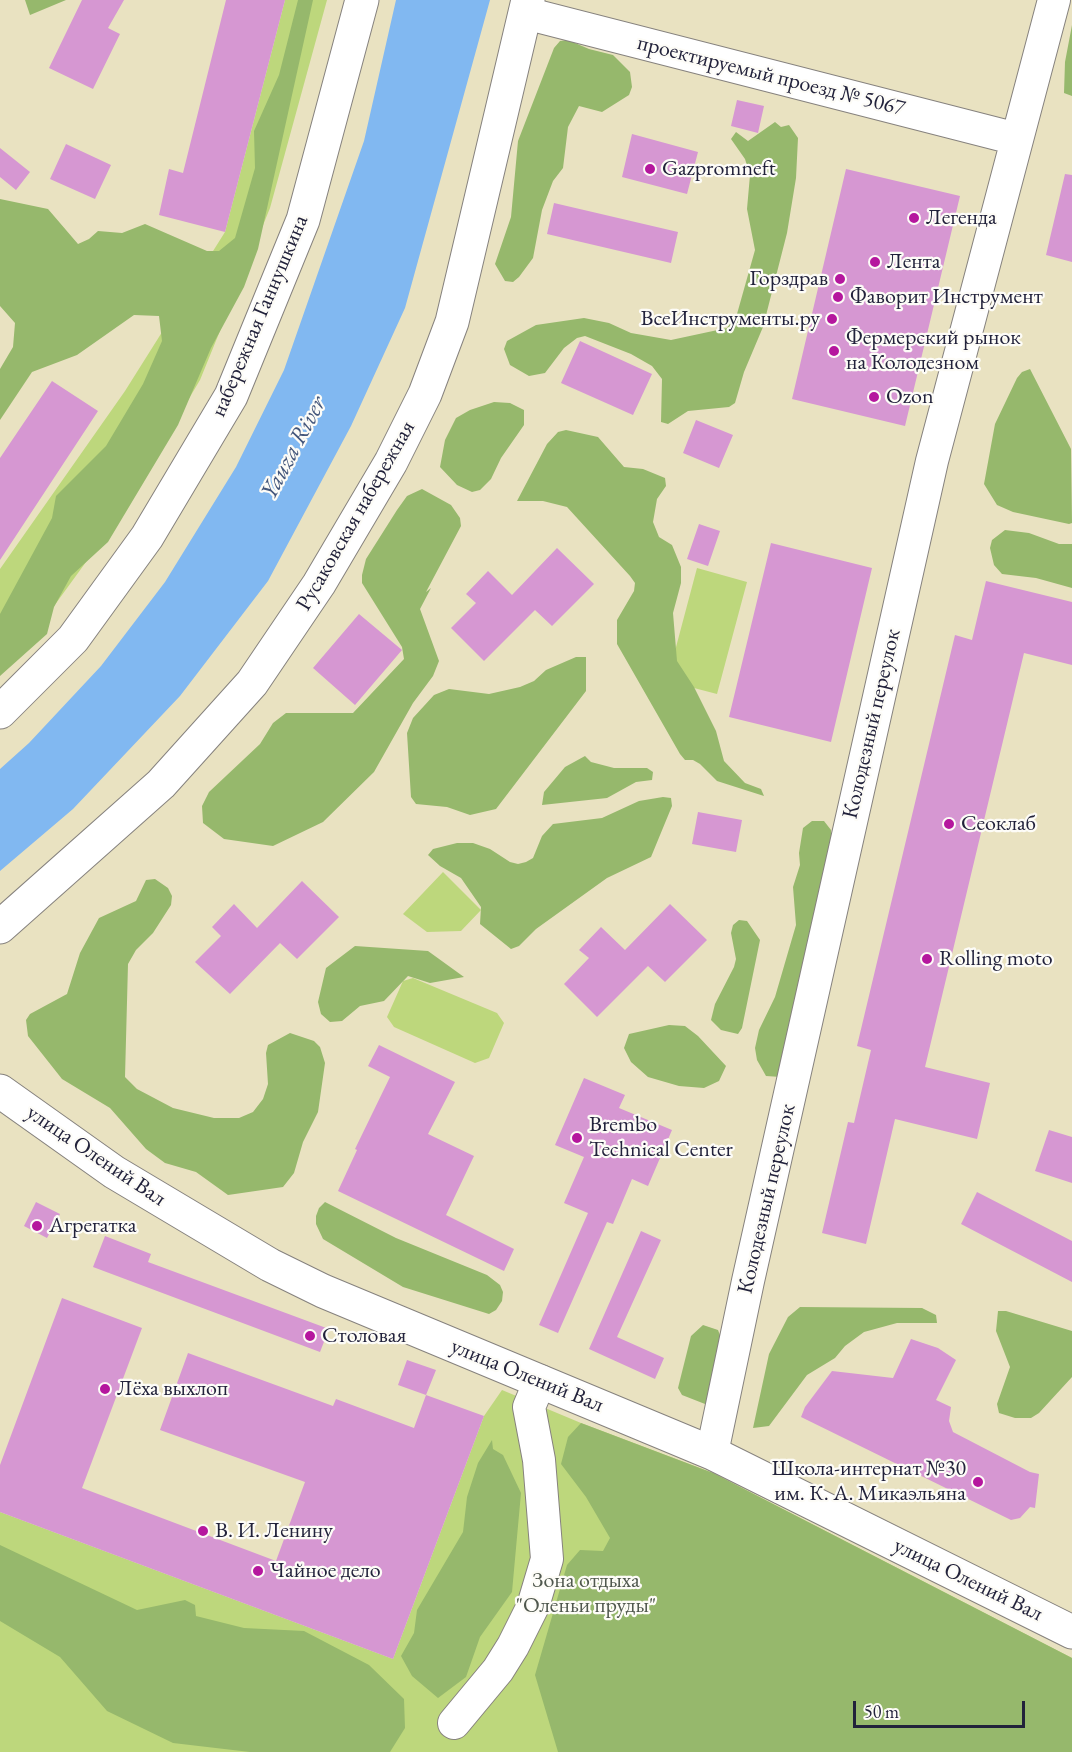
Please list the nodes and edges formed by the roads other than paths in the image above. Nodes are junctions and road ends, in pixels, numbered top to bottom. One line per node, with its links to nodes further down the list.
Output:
1 (362, 0): 5 (main road, набережная Ганнушкина)
2 (1054, 0): 4 (street, Колодезный переулок)
3 (527, 7): 4 (street, проектируемый проезд № 5067); 6 (main road, Русаковская набережная)
4 (1017, 139): 9 (street, Колодезный переулок)
5 (0, 712)
6 (0, 927)
7 (0, 1091): 8 (main road, улица Олений Вал)
8 (540, 1381): 9 (main road, улица Олений Вал); 11 (street)
9 (712, 1453): 10 (main road, улица Олений Вал)
10 (1072, 1632)
11 (453, 1723)

